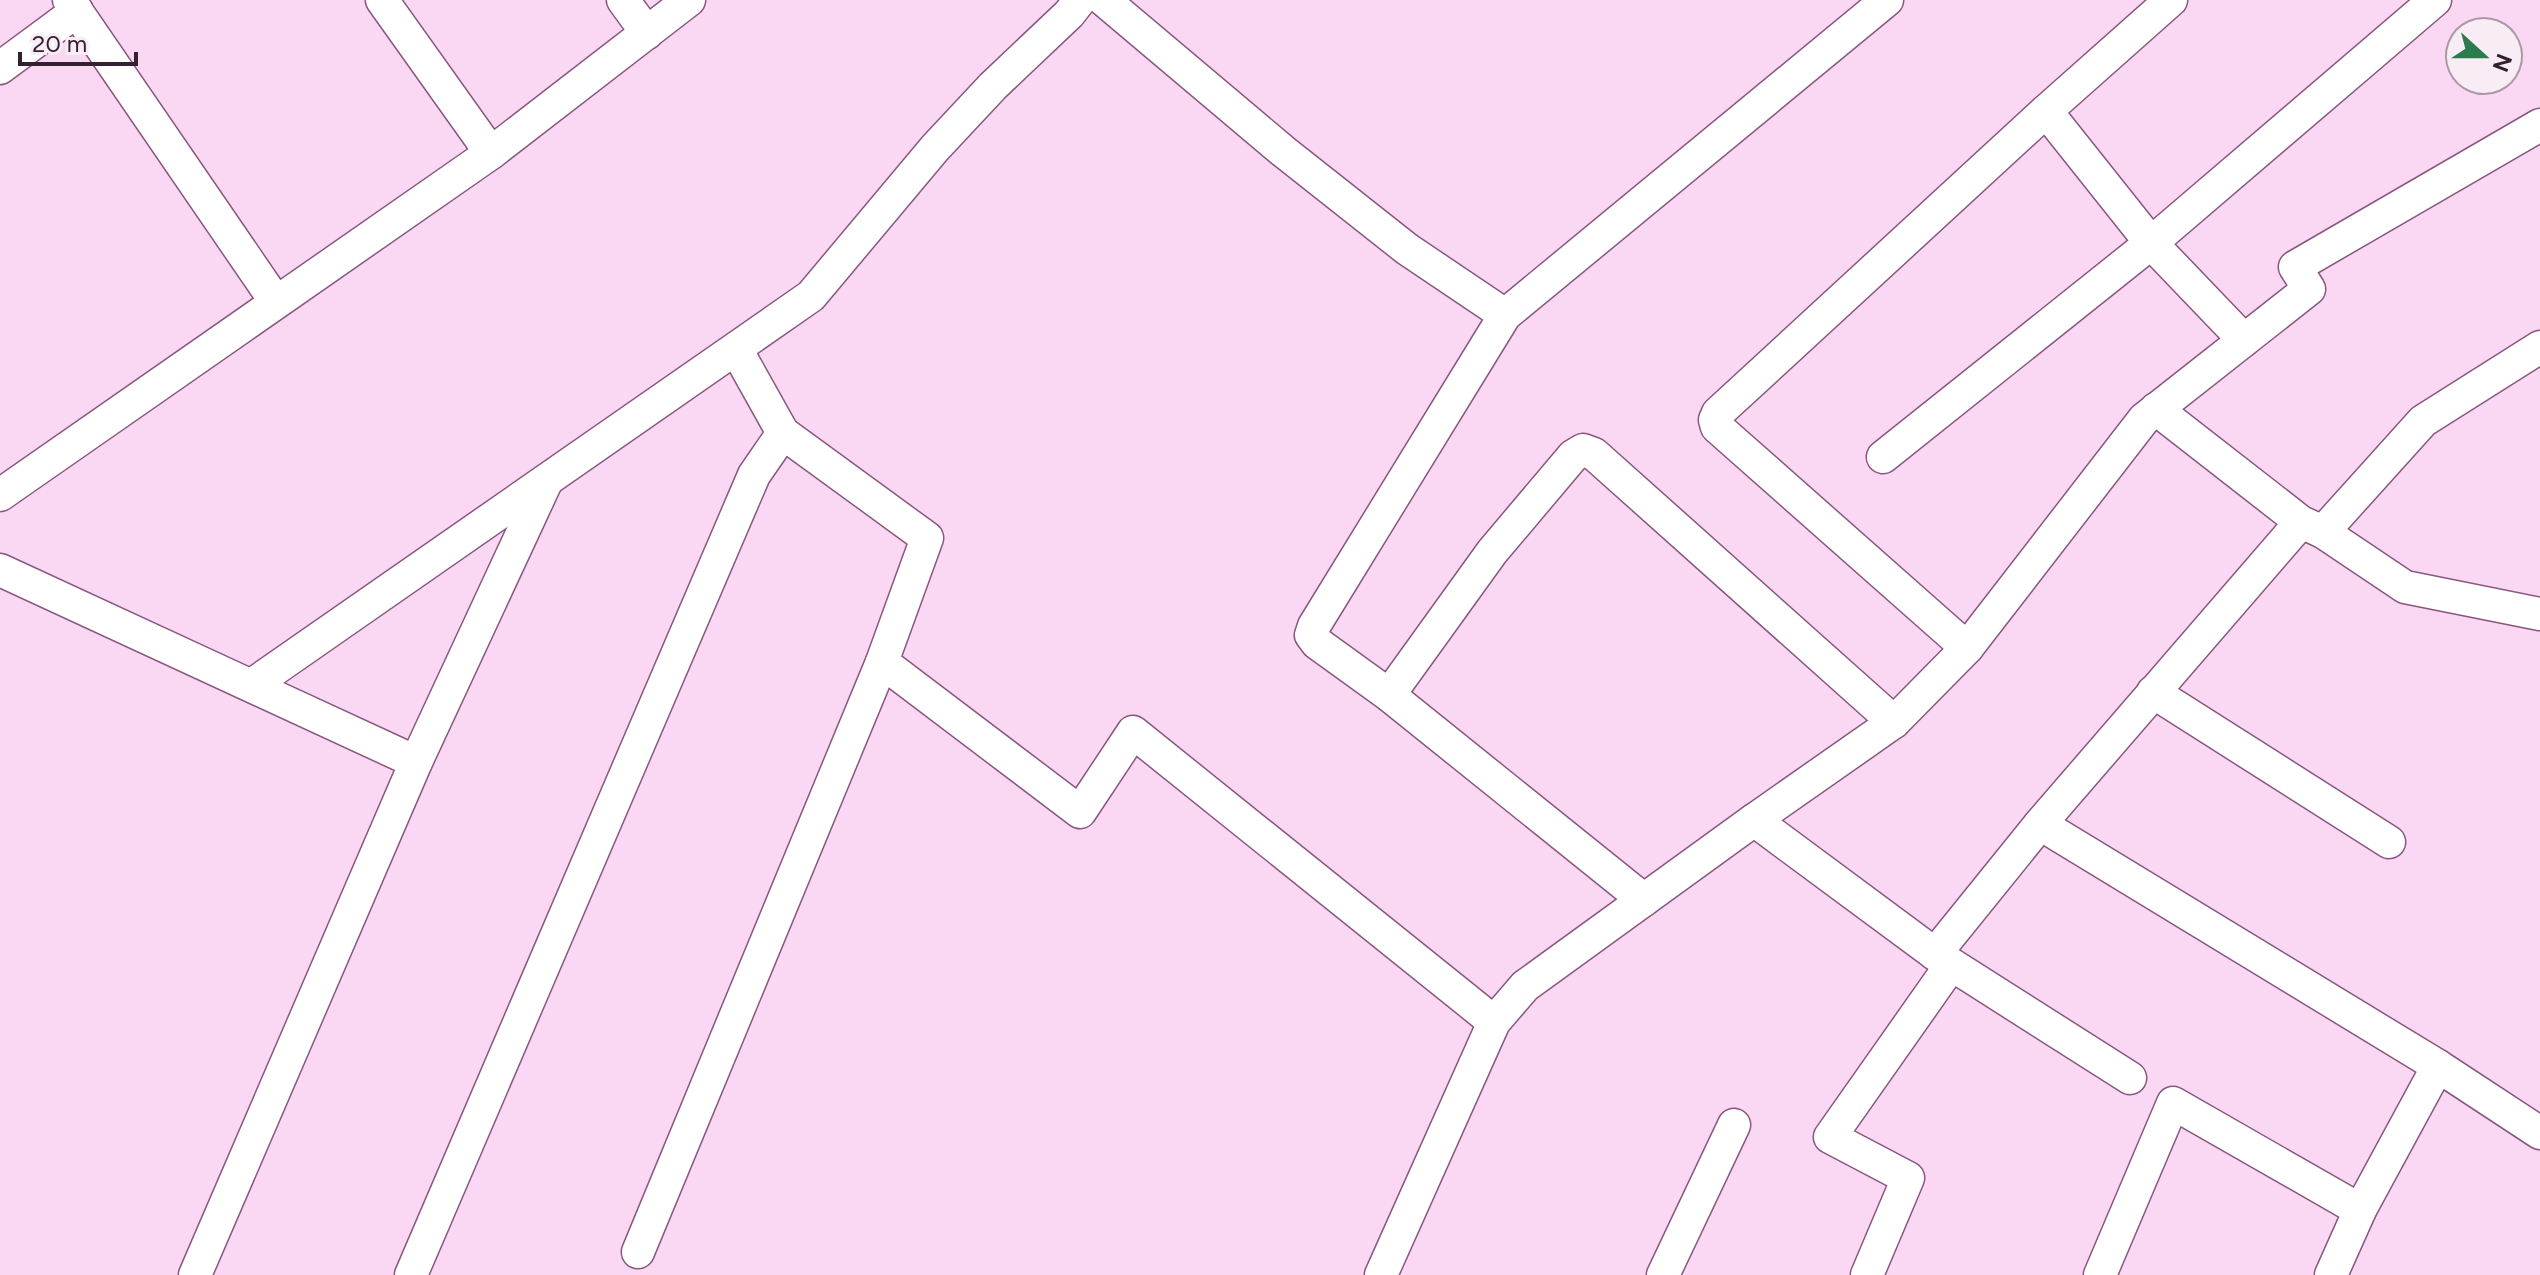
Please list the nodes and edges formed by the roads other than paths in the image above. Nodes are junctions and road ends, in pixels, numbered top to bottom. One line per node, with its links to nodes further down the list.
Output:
1 (382, 0): 14 (street)
2 (623, 0): 10 (street)
3 (689, 0): 10 (street)
4 (1080, 0): 20 (street)
5 (1104, 0): 17 (street)
6 (1887, 0): 17 (street)
7 (2171, 0): 12 (street)
8 (2435, 0): 15 (street)
9 (73, 6): 11 (street); 16 (street)
10 (647, 33): 14 (street)
11 (0, 68)
12 (2046, 111): 15 (street); 29 (street)
13 (2540, 125): 18 (street)
14 (491, 153): 16 (street)
15 (2151, 243): 18 (street); 23 (street)
16 (276, 302): 25 (street)
17 (1505, 315): 33 (street)
18 (2244, 340): 21 (street)
19 (2540, 347): 26 (street)
20 (736, 349): 22 (street); 24 (street)
21 (2156, 409): 26 (street); 29 (street)
22 (783, 433): 30 (street); 49 (street)
23 (1883, 457)
24 (547, 480): 31 (street); 35 (street)
25 (0, 495)
26 (2312, 527): 28 (street); 32 (street)
27 (0, 570): 31 (street)
28 (2540, 614)
29 (1967, 648): 34 (street)
30 (882, 662): 41 (street); 47 (street)
31 (252, 685): 35 (street)
32 (2153, 692): 37 (street); 38 (street)
33 (1389, 695): 34 (street); 39 (street)
34 (1894, 722): 36 (street)
35 (416, 762): 48 (street)
36 (1754, 820): 39 (street); 40 (street)
37 (2040, 824): 40 (street); 42 (street)
38 (2389, 842)
39 (1644, 900): 41 (street)
40 (1943, 960): 43 (street); 52 (street)
41 (1494, 1022): 50 (street)
42 (2438, 1066): 45 (street); 46 (street)
43 (2130, 1078)
44 (1734, 1125): 51 (street)
45 (2540, 1133)
46 (2360, 1210): 53 (street); 54 (street)
47 (638, 1252)
48 (195, 1275)
49 (411, 1275)
50 (1381, 1275)
51 (1663, 1275)
52 (1867, 1275)
53 (2100, 1275)
54 (2331, 1275)

